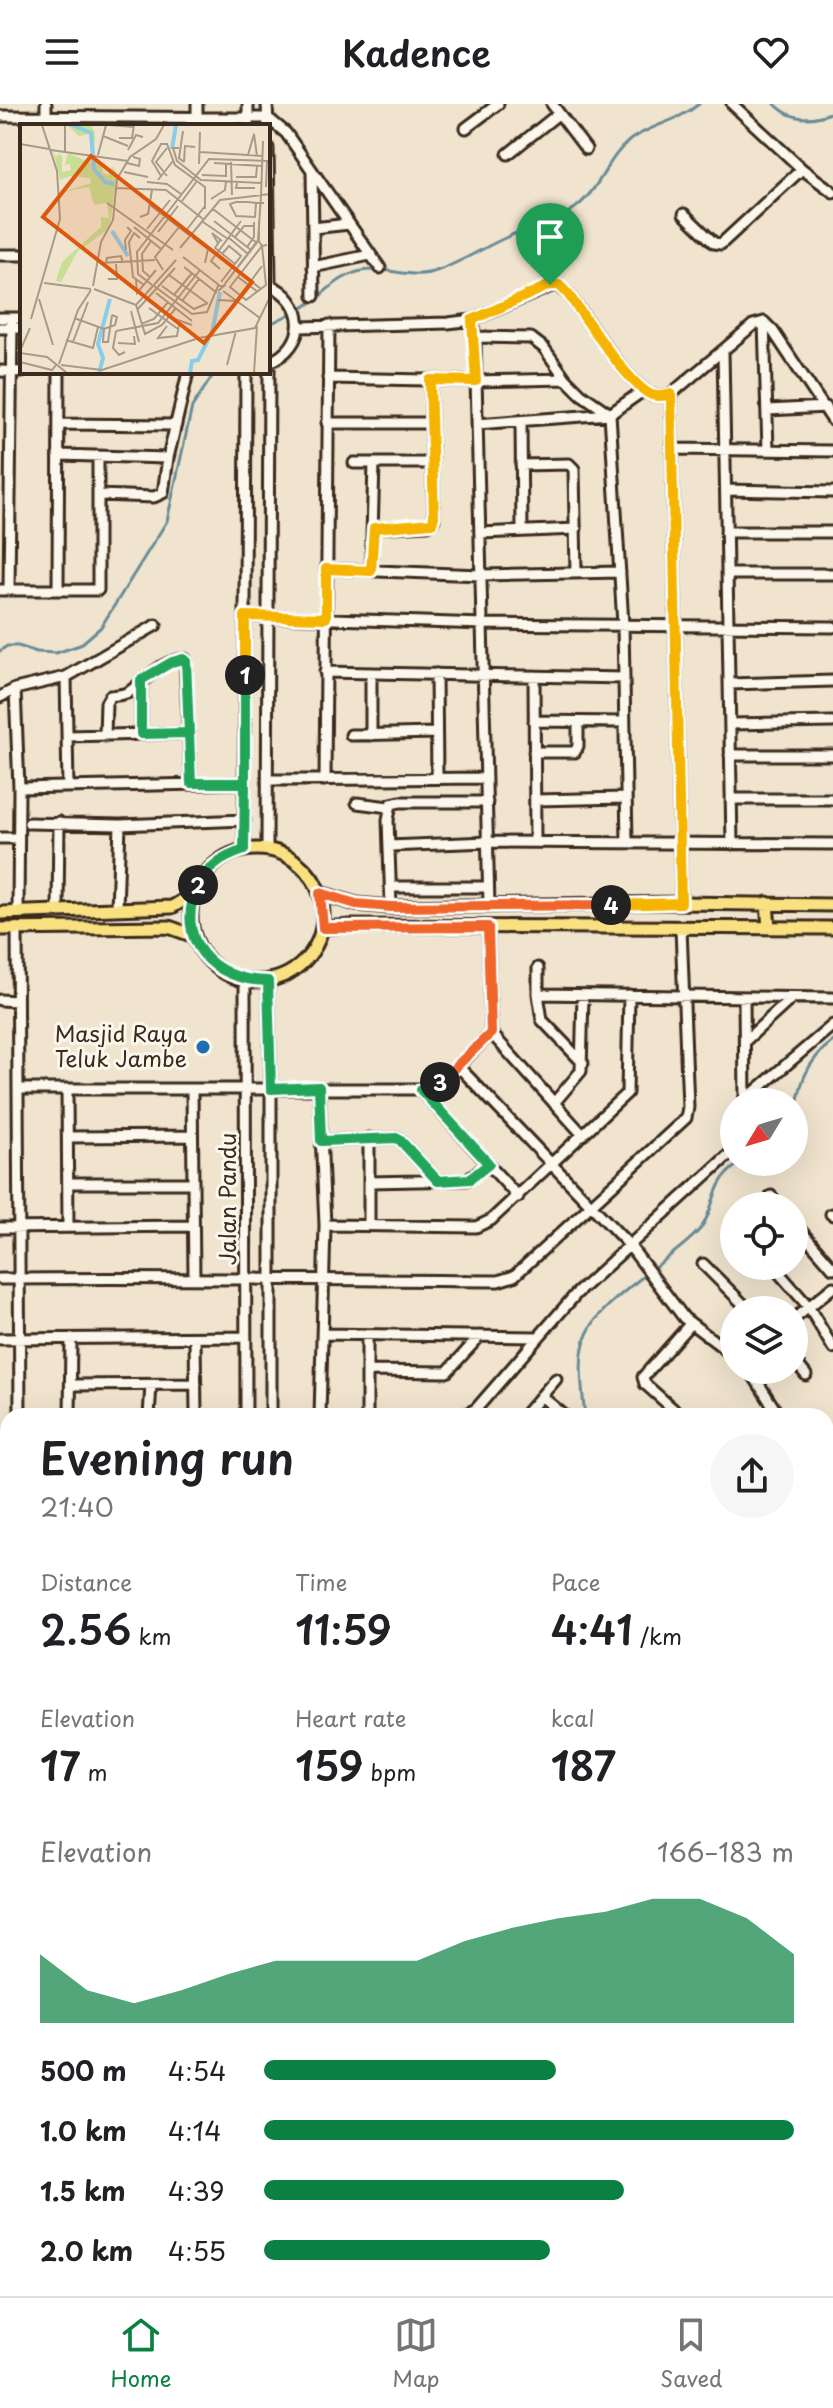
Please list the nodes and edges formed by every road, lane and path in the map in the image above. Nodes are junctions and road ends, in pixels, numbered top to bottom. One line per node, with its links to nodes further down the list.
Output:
1 (46, 104): 10 (street)
2 (197, 104): 11 (street)
3 (248, 104): 12 (street)
4 (267, 104): 13 (street)
5 (498, 104): 14 (street)
6 (552, 104): 8 (street)
7 (732, 104): 17 (street)
8 (558, 114): 15 (street); 16 (street)
9 (0, 116): 10 (street)
10 (46, 121): 11 (street)
11 (198, 121): 12 (street)
12 (248, 121): 13 (street)
13 (268, 122): 18 (street)
14 (466, 128)
15 (586, 149)
16 (508, 154)
17 (802, 169): 19 (street); 20 (street)
18 (312, 171): 21 (street); 22 (street)
19 (833, 192)
20 (684, 214)
21 (349, 224): 22 (street); 23 (street)
22 (313, 228): 24 (street)
23 (370, 255): 24 (street); 25 (street)
24 (313, 267): 27 (street)
25 (380, 268)
26 (270, 284): 33 (street)
27 (314, 296)
28 (0, 318): 31 (street)
29 (472, 320): 32 (street); 35 (street); 48 (street)
30 (764, 322): 36 (street); 50 (street); 51 (street)
31 (17, 323): 34 (street); 39 (street)
32 (329, 325): 33 (street); 44 (street)
33 (299, 327): 37 (street)
34 (0, 328)
35 (475, 337): 45 (street); 47 (street)
36 (723, 351): 49 (street); 61 (street)
37 (270, 362)
38 (0, 371): 39 (street)
39 (17, 372): 87 (street)
40 (59, 374): 57 (street)
41 (188, 374): 59 (street)
42 (246, 374): 89 (street)
43 (268, 374): 90 (street)
44 (328, 378): 46 (street); 55 (street)
45 (566, 379): 47 (street); 52 (street)
46 (430, 380): 47 (street); 56 (street)
47 (476, 381): 58 (street)
48 (644, 390): 49 (street); 52 (street)
49 (671, 394): 60 (street)
50 (826, 407): 51 (street); 53 (street)
51 (768, 410): 62 (street)
52 (610, 414): 54 (street); 82 (street)
53 (833, 421)
54 (521, 422): 58 (street); 70 (street)
55 (327, 423): 56 (street); 80 (street)
56 (431, 423): 69 (street)
57 (59, 424): 59 (street); 64 (street)
58 (477, 424): 79 (street)
59 (176, 425): 66 (street)
60 (672, 449): 61 (street); 95 (street)
61 (725, 449): 62 (street); 71 (street)
62 (768, 450): 63 (street)
63 (833, 451)
64 (58, 455): 65 (street); 88 (street)
65 (98, 456): 66 (street); 73 (street)
66 (168, 458): 73 (street)
67 (354, 463): 68 (street)
68 (374, 463): 69 (street); 74 (street)
69 (432, 463): 74 (street)
70 (521, 465): 75 (street); 76 (street)
71 (726, 490): 72 (street); 77 (street)
72 (833, 492)
73 (98, 495): 88 (street)
74 (374, 528): 81 (street)
75 (576, 529): 76 (street); 83 (street)
76 (522, 531): 79 (street)
77 (726, 532): 78 (street); 84 (street)
78 (833, 532)
79 (480, 533): 86 (street)
80 (326, 569): 81 (street); 91 (street)
81 (371, 571): 86 (street)
82 (620, 572): 83 (street); 93 (street)
83 (576, 573): 86 (street)
84 (727, 574): 85 (street); 96 (street)
85 (833, 574)
86 (481, 575): 92 (street)
87 (4, 590): 88 (street)
88 (58, 590)
89 (245, 616): 90 (street); 130 (street)
90 (268, 616): 91 (street); 127 (street)
91 (326, 618): 92 (street); 98 (street)
92 (483, 624): 93 (street); 101 (street)
93 (623, 624): 95 (street); 104 (street)
94 (156, 625): 103 (street)
95 (676, 625): 96 (street); 149 (street)
96 (728, 626): 97 (street); 107 (street)
97 (833, 627)
98 (325, 672): 99 (street); 128 (street)
99 (371, 673): 100 (street); 119 (street)
100 (436, 674): 101 (street); 116 (street)
101 (484, 675): 102 (street); 126 (street)
102 (534, 676): 104 (street); 110 (street)
103 (66, 677): 108 (street); 120 (street)
104 (624, 678): 112 (street)
105 (141, 680): 115 (street); 117 (street); 121 (street)
106 (833, 681): 107 (street)
107 (729, 684): 114 (street)
108 (15, 689): 109 (street); 132 (street)
109 (0, 697)
110 (534, 721): 111 (street); 122 (street)
111 (578, 722): 112 (street); 122 (street)
112 (624, 722): 133 (street)
113 (833, 722): 114 (street)
114 (730, 724): 123 (street)
115 (189, 733): 117 (street); 129 (street)
116 (435, 733): 119 (street); 125 (street)
117 (141, 734): 121 (street)
118 (351, 735): 119 (street)
119 (371, 735)
120 (68, 736): 121 (street); 131 (street)
121 (105, 736)
122 (534, 752): 136 (street)
123 (730, 755): 124 (street); 134 (street)
124 (833, 755)
125 (437, 778): 126 (street); 128 (street)
126 (486, 778): 137 (street)
127 (268, 780): 128 (street); 153 (street)
128 (325, 780)
129 (191, 783): 130 (street); 131 (street)
130 (245, 783): 140 (street)
131 (68, 787): 132 (street)
132 (19, 788): 145 (street)
133 (626, 798): 136 (street); 148 (street)
134 (731, 799): 135 (street); 150 (street)
135 (833, 799)
136 (535, 800): 147 (street)
137 (487, 802): 139 (street); 146 (street)
138 (357, 803): 139 (street)
139 (389, 807): 152 (street)
140 (245, 820): 143 (street); 154 (street)
141 (59, 822): 142 (street); 143 (street); 165 (street)
142 (29, 823)
143 (120, 825): 164 (street)
144 (0, 838): 145 (street)
145 (18, 838): 167 (street)
146 (488, 842): 147 (street); 152 (street); 156 (street)
147 (535, 842): 148 (street)
148 (627, 843): 149 (street)
149 (680, 844): 150 (street); 159 (street)
150 (732, 844): 151 (street)
151 (833, 844)
152 (389, 846): 155 (street)
153 (267, 849): 154 (main road); 157 (main road)
154 (244, 850): 158 (main road)
155 (390, 887): 156 (street); 163 (street)
156 (488, 887): 162 (street)
157 (320, 893): 163 (main road); 170 (main road)
158 (194, 894): 164 (main road); 175 (main road)
159 (681, 903): 160 (main road); 162 (main road)
160 (767, 903): 161 (main road); 172 (main road)
161 (833, 905)
162 (489, 906): 163 (main road)
163 (391, 907)
164 (117, 908): 165 (main road)
165 (58, 910): 167 (main road)
166 (0, 913): 167 (main road)
167 (18, 913)
168 (488, 927): 170 (main road); 171 (main road); 189 (street)
169 (17, 928): 174 (main road); 175 (main road); 187 (street)
170 (323, 928): 178 (main road)
171 (681, 928): 172 (main road); 182 (street)
172 (769, 928): 173 (main road)
173 (833, 928)
174 (0, 929)
175 (194, 936): 177 (main road)
176 (538, 968): 179 (street)
177 (245, 981): 178 (main road); 200 (street, Jalan Pandu)
178 (268, 981): 199 (street, Jalan Pandu)
179 (538, 994): 180 (street); 191 (street)
180 (583, 995): 181 (street); 191 (street)
181 (629, 995): 182 (street); 203 (street)
182 (683, 996): 183 (street); 216 (street)
183 (744, 997): 184 (street); 190 (street)
184 (792, 998): 185 (street); 190 (street)
185 (833, 998)
186 (0, 1000): 187 (street)
187 (17, 1001): 196 (street)
188 (833, 1025): 195 (street)
189 (491, 1033): 192 (street); 202 (street)
190 (745, 1041): 194 (street)
191 (583, 1063): 202 (street)
192 (458, 1066): 201 (street); 210 (street)
193 (319, 1087): 199 (street); 201 (street); 207 (street)
194 (745, 1088)
195 (760, 1088)
196 (18, 1089): 197 (street); 222 (street)
197 (67, 1089): 198 (street); 205 (street)
198 (192, 1089): 200 (street); 204 (street)
199 (271, 1089): 200 (street); 231 (street, Jalan Pandu)
200 (245, 1090): 230 (street, Jalan Pandu)
201 (421, 1090): 209 (street)
202 (554, 1103): 203 (street)
203 (583, 1135): 210 (street)
204 (192, 1136): 205 (street); 214 (street)
205 (68, 1137): 213 (street)
206 (369, 1138): 207 (street); 211 (street); 212 (street)
207 (321, 1141): 217 (street)
208 (720, 1163): 224 (street)
209 (489, 1164): 211 (street); 215 (street)
210 (551, 1166): 215 (street); 216 (street)
211 (438, 1181): 212 (street)
212 (369, 1182): 218 (street)
213 (68, 1183): 214 (street); 220 (street)
214 (193, 1183): 219 (street)
215 (518, 1197): 218 (street)
216 (591, 1208): 224 (street); 232 (street)
217 (325, 1225): 218 (street); 232 (street)
218 (369, 1225)
219 (193, 1226): 220 (street); 227 (street)
220 (68, 1227): 222 (street)
221 (0, 1228): 222 (street)
222 (20, 1228): 228 (street)
223 (808, 1239): 226 (street)
224 (629, 1245): 238 (street); 243 (street)
225 (703, 1264): 235 (street)
226 (833, 1268)
227 (194, 1277): 228 (street); 230 (street)
228 (20, 1278): 229 (street); 246 (street)
229 (0, 1279)
230 (246, 1279): 231 (street); 242 (street, Jalan Pandu)
231 (272, 1280): 232 (street); 262 (street, Jalan Pandu)
232 (324, 1280): 239 (street)
233 (785, 1280): 236 (street)
234 (833, 1287): 237 (street)
235 (735, 1296)
236 (799, 1296)
237 (808, 1306): 249 (street)
238 (690, 1324): 248 (street); 268 (street)
239 (322, 1334): 240 (street); 263 (street)
240 (367, 1335): 241 (street); 250 (street)
241 (480, 1336): 243 (street); 250 (street)
242 (246, 1337): 244 (street); 261 (street, Jalan Pandu)
243 (538, 1337): 265 (street)
244 (195, 1338): 247 (street); 252 (street)
245 (0, 1339): 246 (street)
246 (21, 1339): 247 (street); 257 (street)
247 (71, 1339): 254 (street)
248 (720, 1346)
249 (833, 1348)
250 (367, 1371): 264 (street)
251 (556, 1379): 256 (street)
252 (196, 1384): 255 (street); 260 (street)
253 (759, 1384): 269 (street)
254 (71, 1385): 255 (street); 258 (street)
255 (151, 1385): 259 (street)
256 (541, 1396): 266 (street); 267 (street)
257 (20, 1408)
258 (70, 1408)
259 (150, 1408)
260 (196, 1408)
261 (246, 1408)
262 (271, 1408)
263 (320, 1408)
264 (367, 1408)
265 (477, 1408)
266 (531, 1408)
267 (555, 1408)
268 (672, 1408)
269 (774, 1408)

